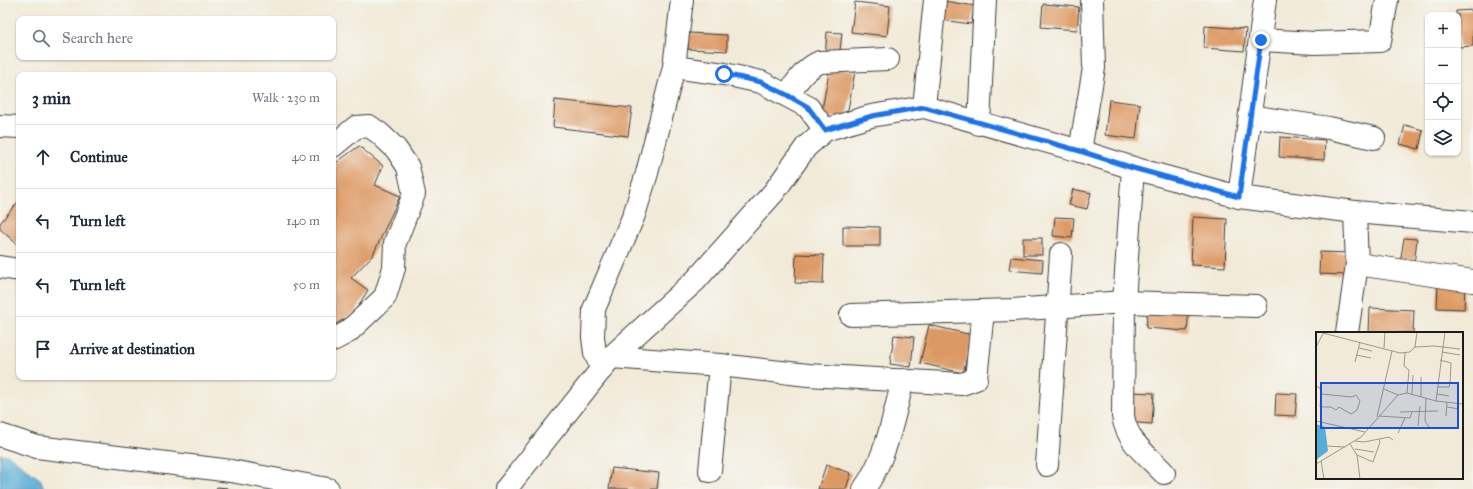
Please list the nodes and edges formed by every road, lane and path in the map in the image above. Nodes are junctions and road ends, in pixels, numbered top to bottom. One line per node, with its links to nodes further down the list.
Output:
1 (682, 0): 9 (street)
2 (935, 0): 11 (street)
3 (985, 0): 13 (street)
4 (1092, 0): 19 (street)
5 (1265, 0): 7 (street)
6 (1387, 0): 7 (street)
7 (1261, 40): 12 (street)
8 (888, 59): 10 (street)
9 (674, 67): 10 (street); 36 (street)
10 (787, 95): 16 (street)
11 (924, 107): 13 (street); 16 (street)
12 (1250, 116): 17 (street); 21 (street)
13 (979, 124): 19 (street)
14 (0, 126): 15 (street)
15 (16, 127)
16 (825, 130): 36 (street)
17 (1374, 138)
18 (336, 144): 35 (street)
19 (1080, 151): 20 (street)
20 (1133, 168): 21 (street); 29 (street)
21 (1239, 197): 22 (street)
22 (1356, 212): 23 (street); 25 (street)
23 (1473, 222)
24 (1061, 254): 30 (street)
25 (1357, 264): 28 (street); 34 (street)
26 (0, 267): 27 (street)
27 (16, 270)
28 (1473, 281)
29 (1124, 302): 30 (street); 31 (street); 42 (street)
30 (1058, 306): 32 (street); 40 (street)
31 (1256, 306)
32 (983, 311): 33 (street); 38 (street)
33 (851, 315)
34 (1347, 332)
35 (336, 338)
36 (606, 363): 37 (street); 44 (street)
37 (720, 365): 38 (street); 41 (street)
38 (903, 380): 45 (street)
39 (0, 435): 43 (street)
40 (1047, 465)
41 (710, 471)
42 (1164, 473)
43 (328, 489)
44 (506, 489)
45 (864, 489)

